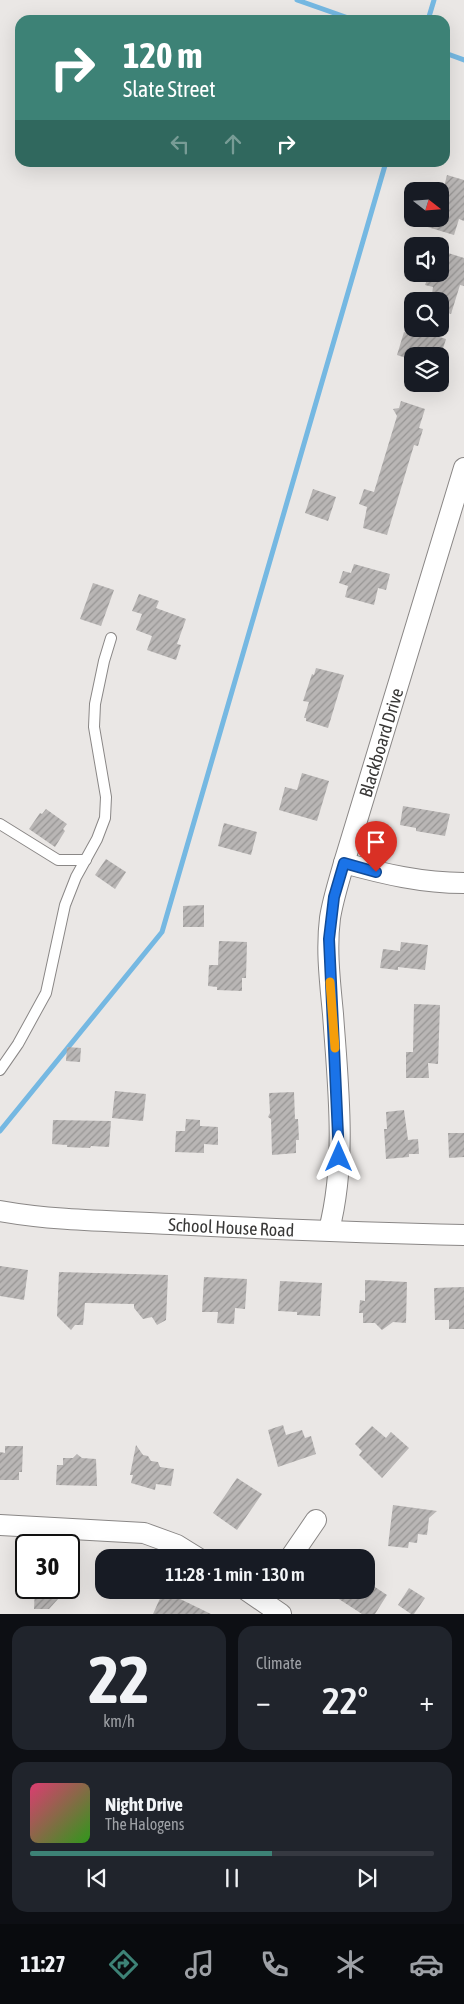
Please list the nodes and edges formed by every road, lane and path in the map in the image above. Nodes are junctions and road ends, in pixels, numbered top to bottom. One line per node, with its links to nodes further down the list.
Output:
1 (464, 468): 2 (street, Blackboard Drive)
2 (459, 505): 6 (street, Blackboard Drive)
3 (112, 638): 5 (lane)
4 (0, 824): 5 (lane)
5 (86, 860): 8 (lane)
6 (344, 863): 7 (street); 10 (street, Blackboard Drive)
7 (464, 883)
8 (0, 1070)
9 (0, 1211): 10 (street, School House Road)
10 (330, 1230): 11 (street, School House Road)
11 (464, 1235)
12 (316, 1520): 15 (street)
13 (0, 1525): 14 (street)
14 (183, 1549)
15 (296, 1549)
16 (258, 1599): 17 (street)
17 (281, 1614)

